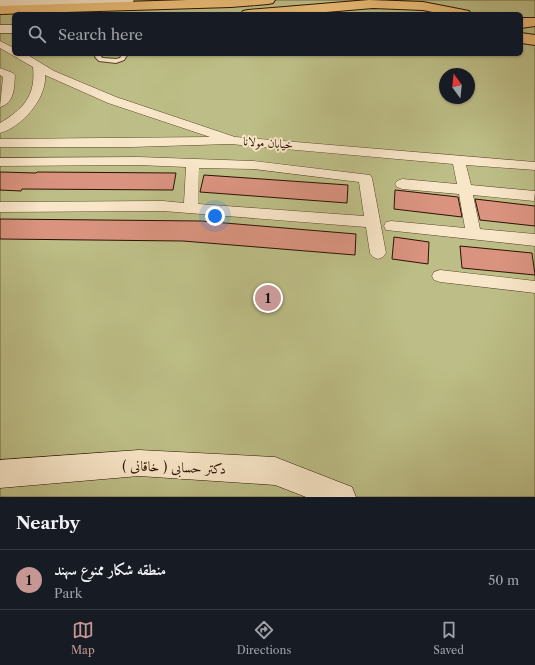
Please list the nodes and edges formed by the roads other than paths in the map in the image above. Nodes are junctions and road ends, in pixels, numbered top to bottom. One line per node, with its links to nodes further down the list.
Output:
1 (127, 0): 6 (street)
2 (188, 0): 5 (street)
3 (268, 0): 5 (main road)
4 (444, 0): 12 (main road)
5 (231, 3): 8 (main road)
6 (0, 4)
7 (333, 6): 9 (main road); 10 (main road); 11 (main road)
8 (0, 10)
9 (268, 12)
10 (381, 12)
11 (454, 12)
12 (469, 12)
13 (12, 22): 16 (main road)
14 (535, 22): 15 (main road)
15 (523, 23)
16 (3, 27)
17 (523, 38): 18 (main road)
18 (535, 40)
19 (0, 44): 20 (street)
20 (12, 51)
21 (21, 56): 24 (street, خیابان مولانا)
22 (98, 56): 23 (lane)
23 (124, 56)
24 (38, 66): 27 (street); 28 (street, خیابان مولانا)
25 (0, 71): 26 (street)
26 (2, 99)
27 (0, 129)
28 (234, 141): 29 (street); 30 (street, خیابان مولانا)
29 (0, 143)
30 (459, 161): 33 (street, خیابان مولانا); 35 (street)
31 (0, 162): 32 (street)
32 (193, 163): 38 (street); 39 (street)
33 (535, 166)
34 (402, 184): 35 (street)
35 (465, 190): 36 (street); 41 (street)
36 (534, 196)
37 (0, 207): 38 (street)
38 (191, 208): 39 (street)
39 (373, 222): 43 (street)
40 (391, 226): 41 (street)
41 (474, 234): 42 (street)
42 (535, 240)
43 (378, 253)
44 (440, 276): 45 (street)
45 (535, 287)
46 (0, 474): 47 (street, دکتر حسابی ( خاقانی ))
47 (342, 497)

